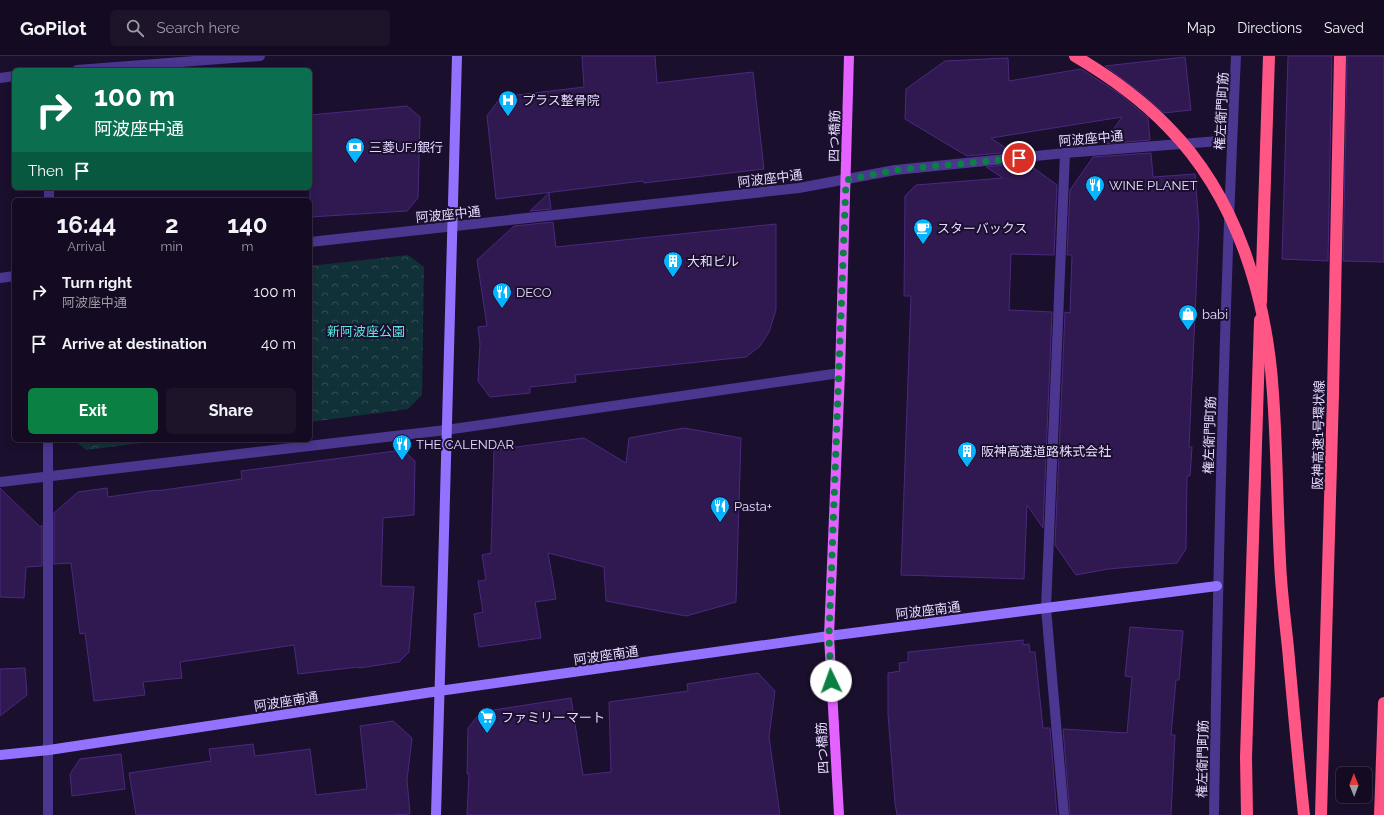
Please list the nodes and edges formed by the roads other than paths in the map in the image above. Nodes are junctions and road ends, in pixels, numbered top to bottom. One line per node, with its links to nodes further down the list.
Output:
1 (260, 56): 8 (street)
2 (457, 56): 14 (street)
3 (849, 56): 13 (main road, 四つ橋筋)
4 (1075, 56): 36 (highway, bridge)
5 (1236, 56): 11 (street, 権左衛門町筋)
6 (1269, 56): 35 (highway, bridge)
7 (1340, 56): 37 (highway, 阪神高速1号環状線)
8 (103, 68)
9 (12, 76): 10 (street)
10 (0, 78)
11 (1232, 140): 12 (street, 阿波座中通); 23 (street, 権左衛門町筋)
12 (1065, 153): 13 (street, 阿波座中通); 24 (street)
13 (846, 180): 14 (street, 阿波座中通); 18 (main road, 四つ橋筋)
14 (453, 226): 15 (street, 阿波座中通); 19 (street)
15 (312, 242)
16 (12, 276): 17 (street)
17 (0, 278)
18 (840, 373): 19 (street); 25 (main road, 四つ橋筋)
19 (446, 430): 21 (street); 26 (street)
20 (48, 442): 21 (street)
21 (48, 477): 22 (street); 28 (street)
22 (0, 482)
23 (1217, 586): 24 (street, 阿波座南通); 34 (street, 権左衛門町筋)
24 (1046, 608): 25 (street, 阿波座南通); 33 (street)
25 (829, 636): 26 (street, 阿波座南通); 32 (main road, 四つ橋筋)
26 (439, 691): 28 (street, 阿波座南通); 31 (street)
27 (1384, 704): 38 (highway)
28 (49, 750): 29 (street, 阿波座南通); 30 (street)
29 (0, 755)
30 (48, 815)
31 (436, 815)
32 (839, 815)
33 (1064, 815)
34 (1214, 815)
35 (1247, 815)
36 (1304, 815)
37 (1321, 815)
38 (1380, 815)

